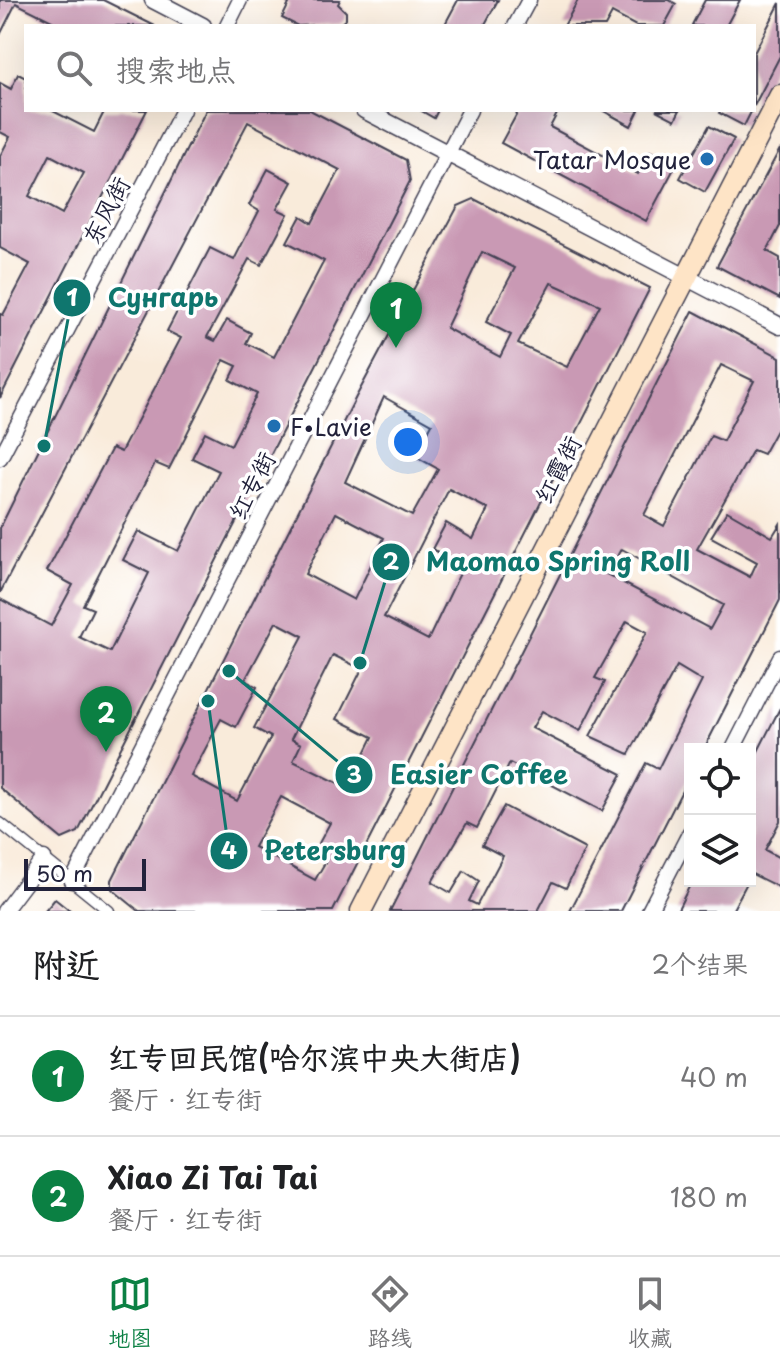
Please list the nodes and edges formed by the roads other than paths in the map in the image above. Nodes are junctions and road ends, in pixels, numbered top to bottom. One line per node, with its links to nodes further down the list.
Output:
1 (153, 0): 4 (street)
2 (240, 0): 5 (street)
3 (529, 0): 6 (street)
4 (199, 24)
5 (228, 24)
6 (516, 24)
7 (780, 95): 12 (main road, 红霞街)
8 (182, 112): 14 (street, 东风街)
9 (368, 112): 11 (street)
10 (469, 112): 11 (street, 红专街)
11 (447, 153): 12 (street); 20 (street, 红专街)
12 (685, 276): 13 (street); 23 (main road, 红霞街)
13 (780, 326)
14 (0, 458)
15 (780, 657): 16 (street)
16 (736, 743)
17 (0, 823): 19 (street)
18 (684, 844): 24 (street)
19 (44, 858): 20 (street); 21 (street)
20 (72, 881): 22 (street)
21 (4, 911)
22 (109, 911)
23 (361, 911)
24 (649, 911)

